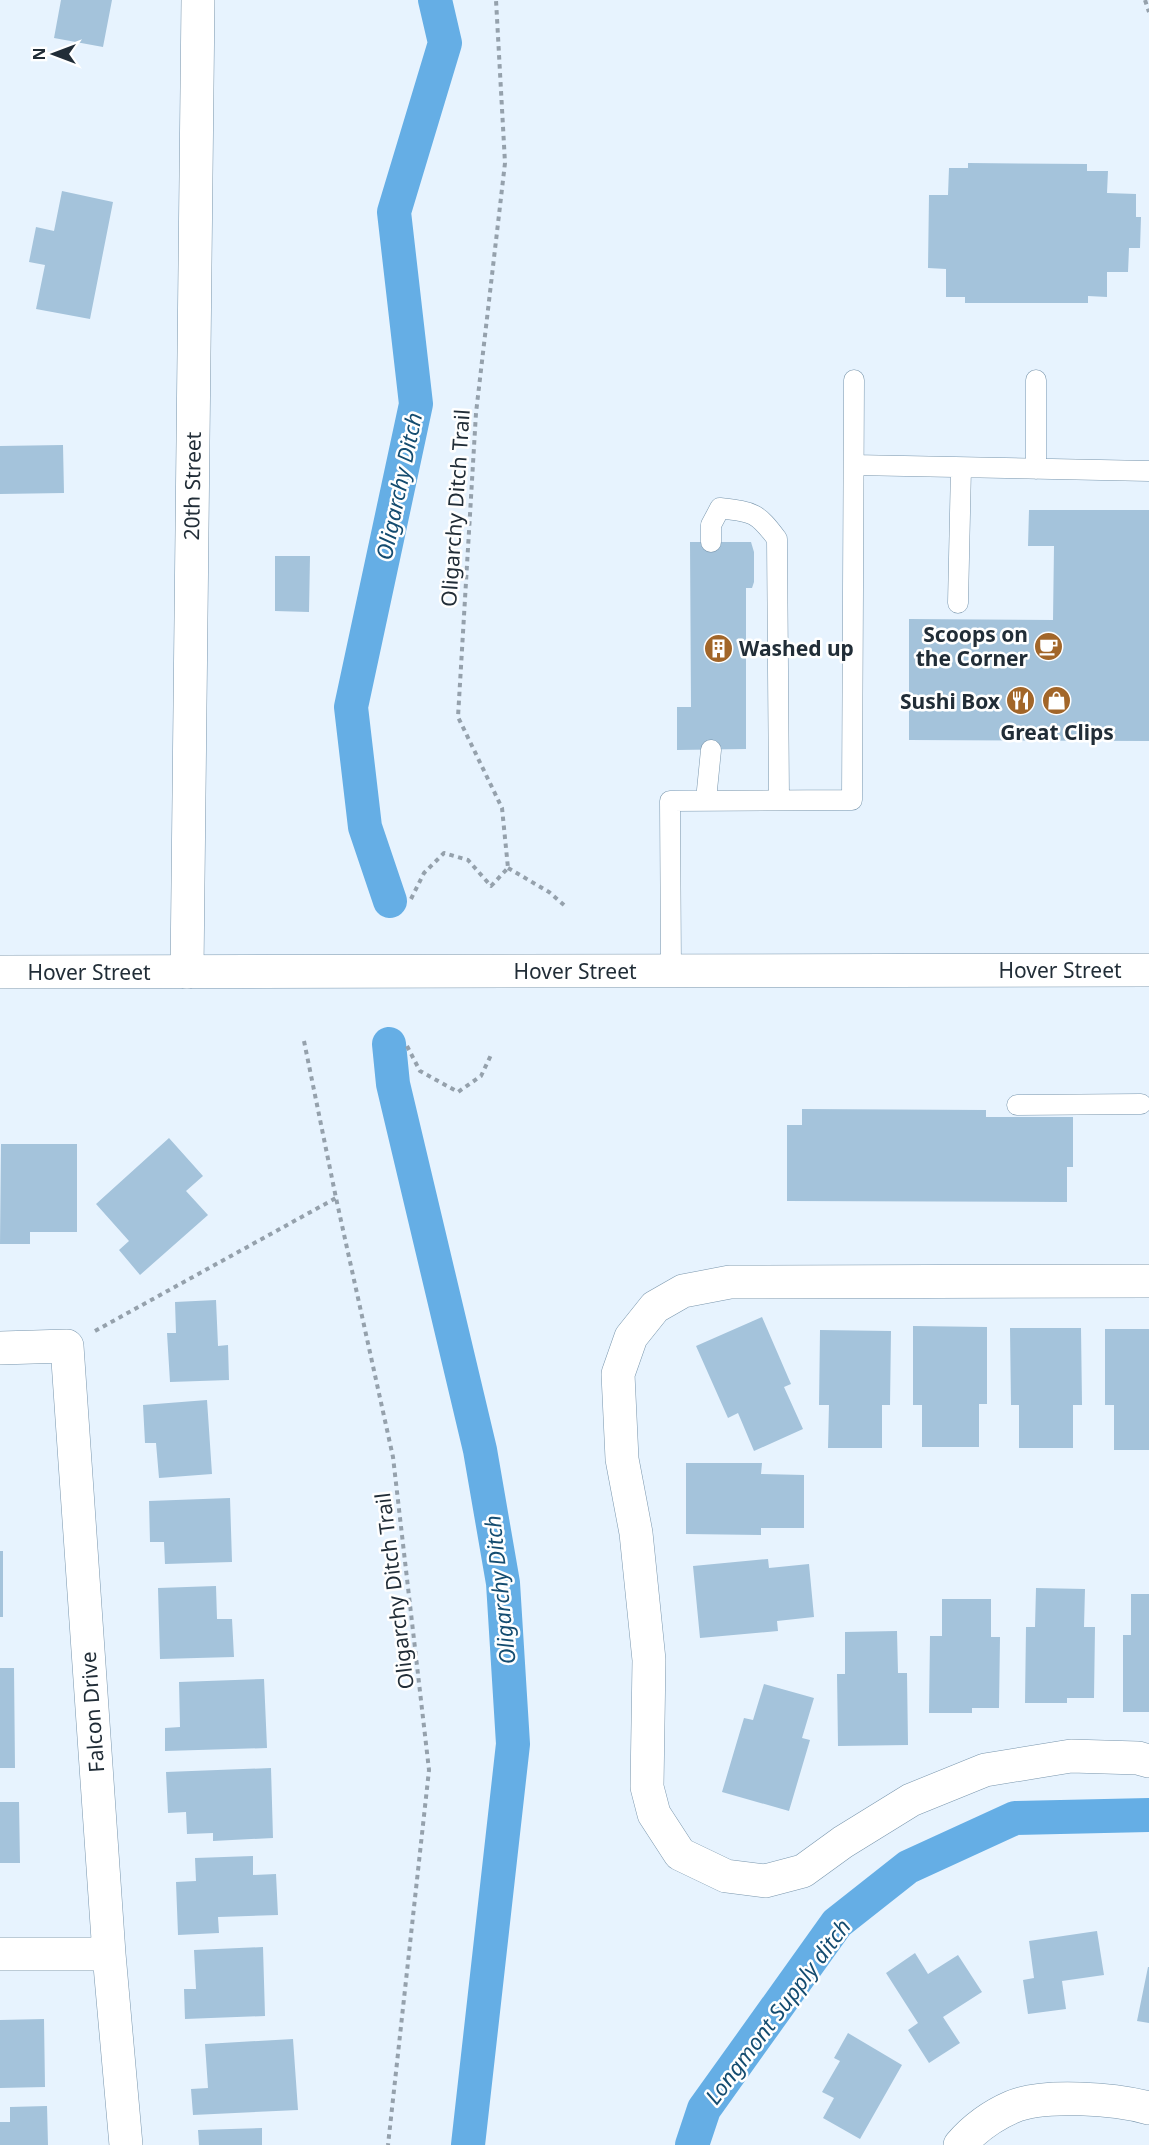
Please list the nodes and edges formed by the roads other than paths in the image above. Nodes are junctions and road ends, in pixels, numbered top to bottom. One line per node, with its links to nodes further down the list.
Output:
1 (198, 0): 16 (street, 20th Street)
2 (854, 380): 4 (lane)
3 (1036, 380): 6 (lane)
4 (855, 465): 5 (lane); 11 (lane)
5 (961, 468): 6 (lane); 9 (lane)
6 (1036, 469): 7 (lane)
7 (1149, 471)
8 (711, 542): 11 (lane)
9 (958, 603)
10 (711, 750): 12 (lane)
11 (780, 799): 12 (lane)
12 (706, 800): 13 (lane)
13 (671, 970): 14 (street, Hover Street); 16 (street, Hover Street)
14 (1149, 970)
15 (0, 972): 16 (street, Hover Street)
16 (187, 972)
17 (1141, 1104): 18 (lane)
18 (1017, 1105)
19 (1149, 1281): 21 (street)
20 (0, 1348): 23 (street, Falcon Drive)
21 (1149, 1761)
22 (0, 1954): 23 (street)
23 (109, 1954): 25 (street, Falcon Drive)
24 (1149, 2108): 26 (street)
25 (126, 2145)
26 (960, 2145)

